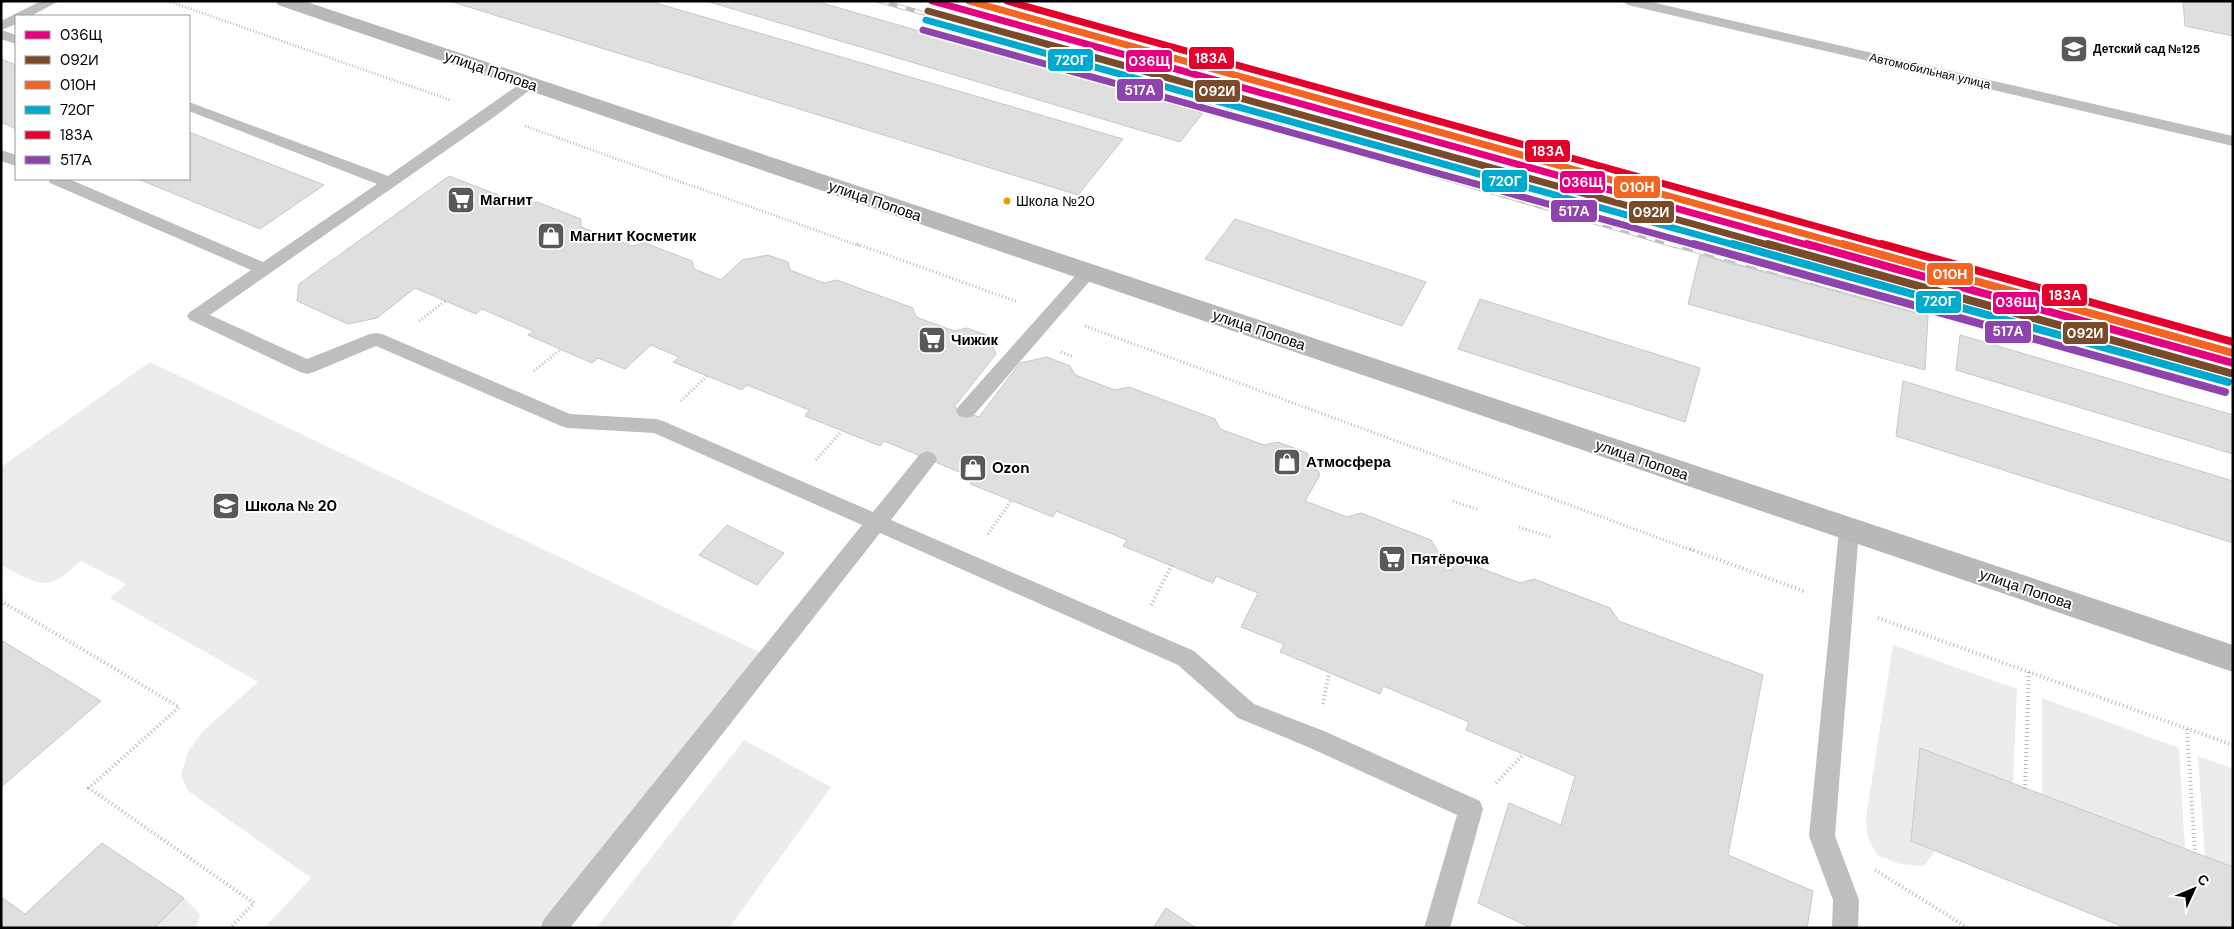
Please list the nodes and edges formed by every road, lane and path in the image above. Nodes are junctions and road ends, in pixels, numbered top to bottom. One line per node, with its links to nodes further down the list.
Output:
1 (52, 1): 5 (lane)
2 (168, 1): 12 (path)
3 (285, 1): 10 (street, улица Попова)
4 (1628, 1): 13 (lane, Автомобильная улица)
5 (23, 15)
6 (15, 19): 7 (lane)
7 (1, 26)
8 (1, 34): 9 (lane)
9 (15, 40)
10 (529, 84): 12 (lane); 19 (street, улица Попова)
11 (190, 106): 17 (lane)
12 (489, 114): 17 (lane); 20 (path)
13 (2233, 141)
14 (1, 155): 15 (lane)
15 (15, 162)
16 (58, 180): 18 (lane)
17 (388, 182): 18 (lane)
18 (264, 269): 25 (lane)
19 (1088, 272): 20 (lane); 27 (street, улица Попова)
20 (1050, 314): 21 (lane); 31 (path)
21 (966, 411)
22 (927, 460): 25 (lane)
23 (1453, 501): 24 (path)
24 (1479, 510)
25 (876, 522): 32 (lane); 41 (lane)
26 (1519, 526): 28 (path)
27 (1849, 530): 31 (lane); 33 (street, улица Попова)
28 (1550, 537)
29 (1172, 566): 32 (path)
30 (1, 601): 40 (path)
31 (1844, 605): 34 (path); 38 (lane)
32 (1134, 636): 42 (lane)
33 (2233, 659)
34 (2029, 672): 35 (path); 37 (path)
35 (2187, 729): 36 (path); 39 (path)
36 (2233, 745)
37 (2025, 789)
38 (1822, 836): 43 (lane); 44 (path)
39 (2195, 853)
40 (230, 928)
41 (553, 928)
42 (1437, 928)
43 (1845, 928)
44 (1968, 928)

